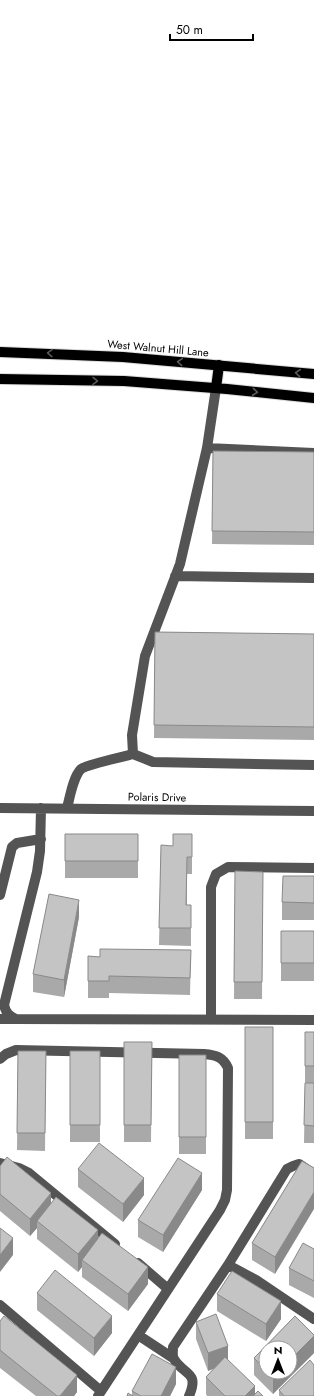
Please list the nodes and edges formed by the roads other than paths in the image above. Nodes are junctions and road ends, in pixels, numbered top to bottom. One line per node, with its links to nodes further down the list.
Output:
1 (0, 352): 2 (main road, West Walnut Hill Lane, one-way to 1)
2 (219, 366): 3 (main road, West Walnut Hill Lane, one-way to 2); 5 (main road)
3 (314, 374)
4 (0, 379): 5 (main road, one-way to 5)
5 (216, 388): 6 (main road, one-way to 6); 7 (street)
6 (314, 398)
7 (207, 448): 8 (street); 9 (street)
8 (314, 453)
9 (175, 576): 10 (street); 11 (street)
10 (314, 578)
11 (133, 754): 12 (street); 15 (street)
12 (314, 765)
13 (0, 808): 14 (street, Polaris Drive)
14 (42, 808): 15 (street, Polaris Drive); 17 (street)
15 (67, 808): 16 (street, Polaris Drive)
16 (314, 811)
17 (40, 839): 19 (street); 20 (street)
18 (314, 868): 23 (street)
19 (0, 895)
20 (4, 984): 22 (street)
21 (0, 1019): 22 (street)
22 (16, 1019): 23 (street)
23 (211, 1019): 24 (street)
24 (314, 1020)
25 (0, 1060): 31 (street)
26 (0, 1163): 28 (street)
27 (314, 1174): 30 (street)
28 (120, 1248)
29 (132, 1258): 31 (street)
30 (228, 1265): 33 (street); 35 (street)
31 (168, 1289): 34 (street)
32 (0, 1305): 36 (street)
33 (314, 1319)
34 (138, 1335): 35 (street); 36 (street)
35 (173, 1358): 37 (street)
36 (100, 1393)
37 (189, 1396)

